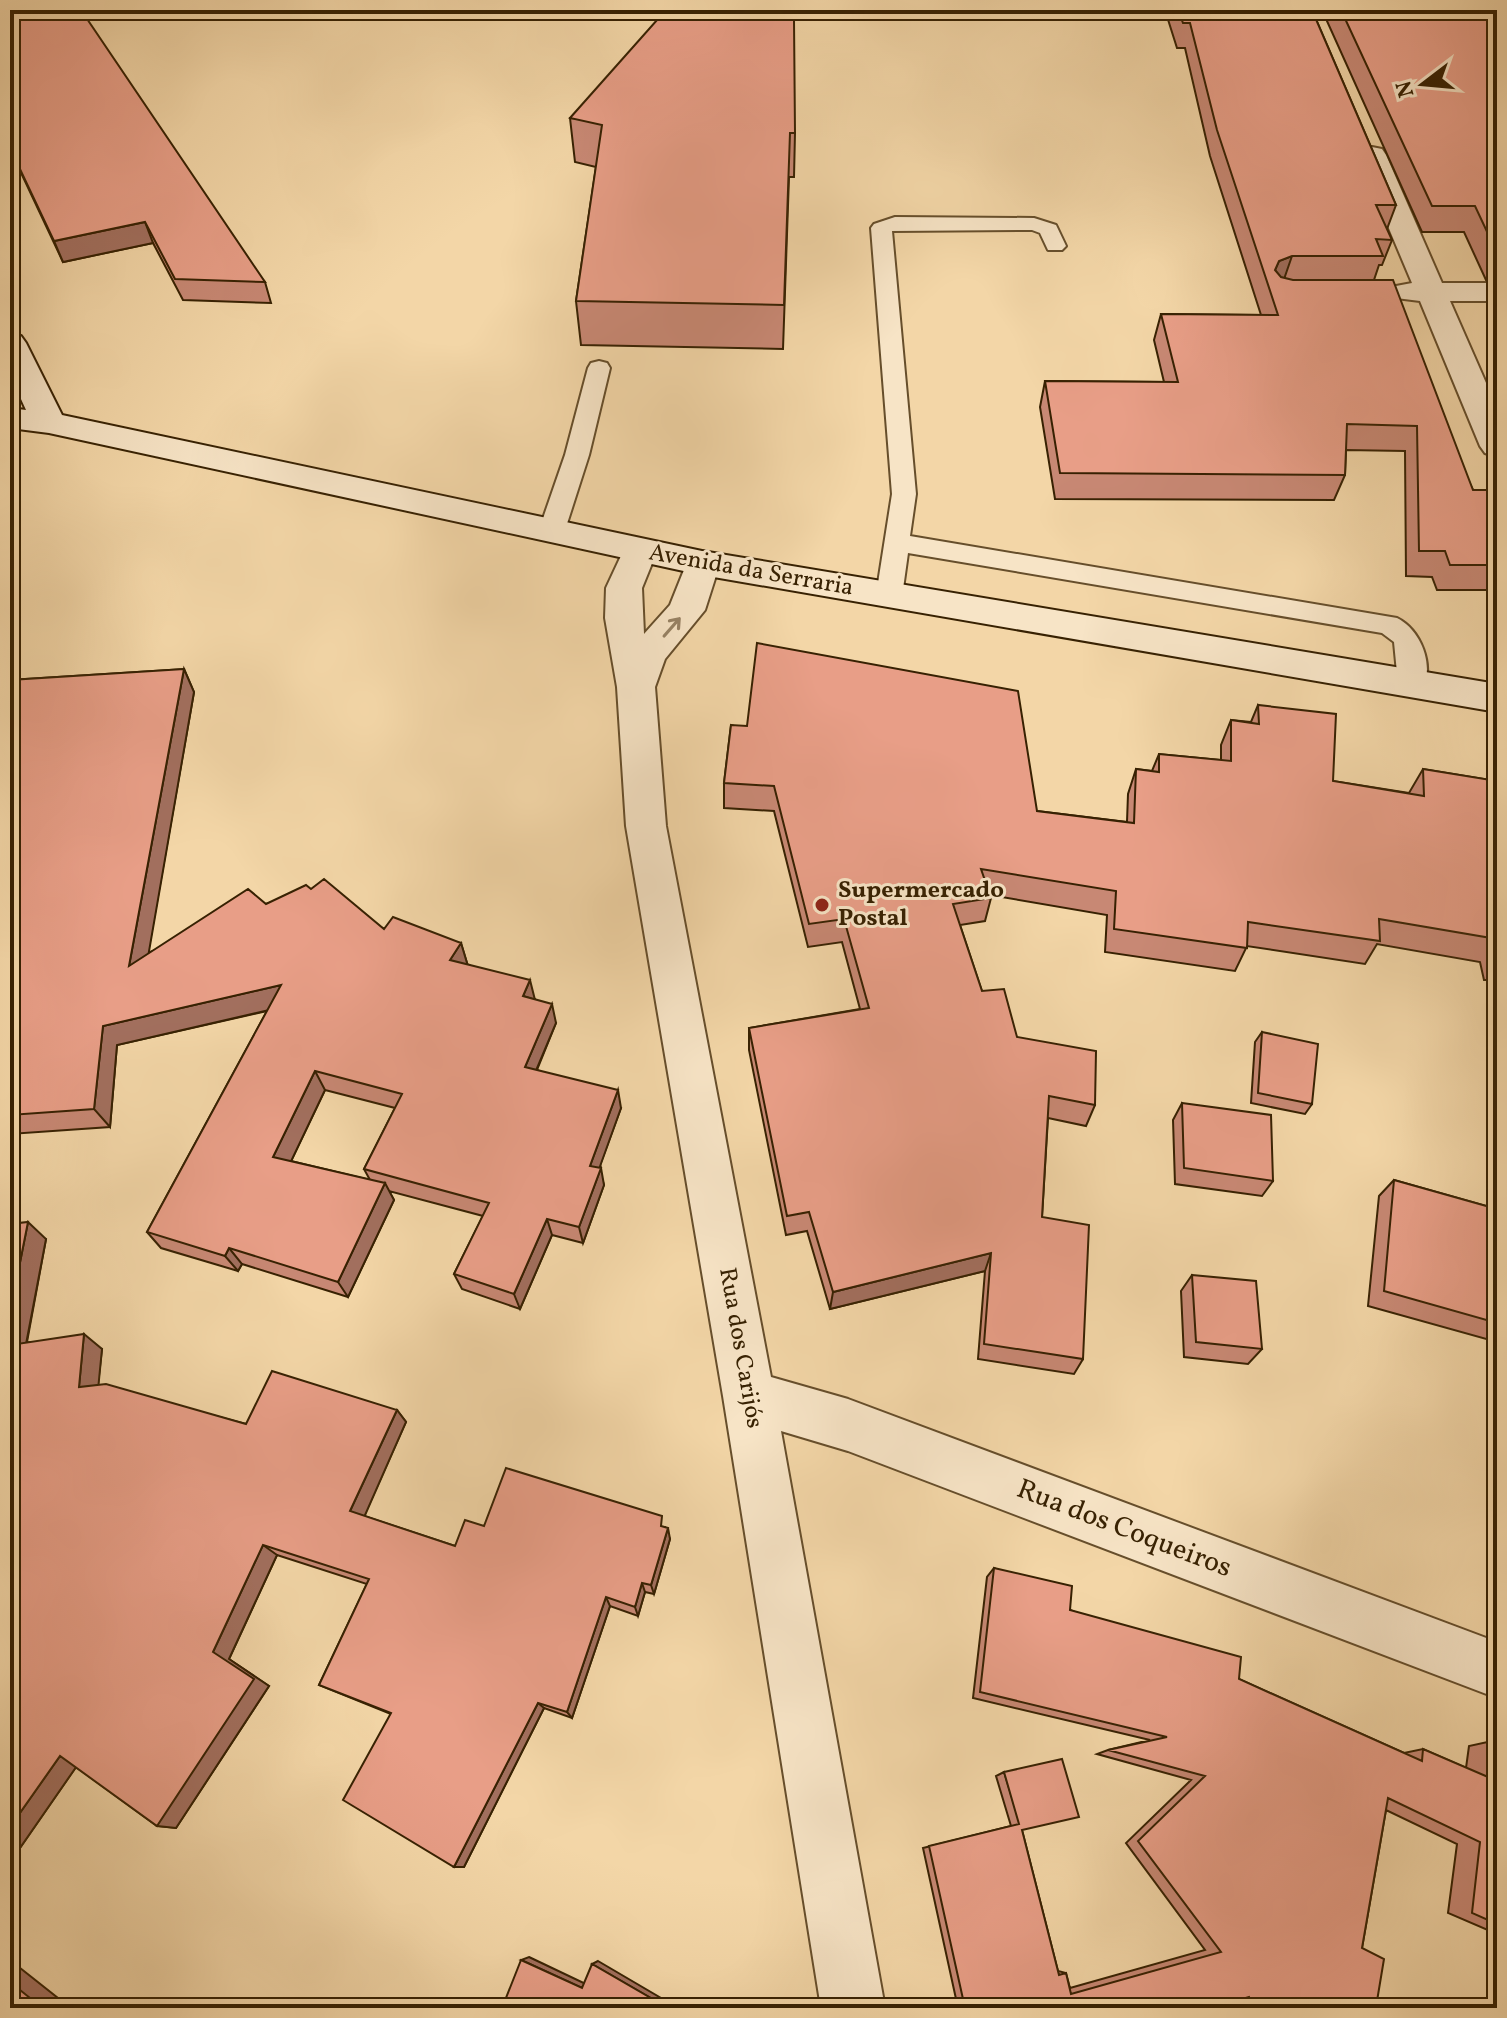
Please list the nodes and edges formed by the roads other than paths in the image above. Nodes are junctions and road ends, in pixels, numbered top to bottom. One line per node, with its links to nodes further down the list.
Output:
1 (1358, 123): 3 (street)
2 (1055, 246): 12 (lane)
3 (1432, 292): 4 (street); 5 (street); 10 (street)
4 (1497, 292)
5 (1373, 293)
6 (10, 343): 9 (street)
7 (599, 368): 11 (lane)
8 (10, 418): 9 (street, Avenida da Serraria)
9 (49, 423): 11 (street, Avenida da Serraria)
10 (1497, 446)
11 (551, 533): 13 (street, Avenida da Serraria)
12 (899, 543): 15 (lane); 16 (lane)
13 (639, 551): 14 (street, Avenida da Serraria); 17 (street, Rua dos Carijós)
14 (702, 563): 15 (street, Avenida da Serraria); 17 (street, Rua dos Carijós, one-way to 14)
15 (889, 596): 16 (street, Avenida da Serraria)
16 (1412, 683): 18 (street, Avenida da Serraria)
17 (636, 687): 19 (street, Rua dos Carijós)
18 (1497, 698)
19 (749, 1396): 20 (street, Rua dos Coqueiros); 21 (street, Rua dos Carijós)
20 (1497, 1670)
21 (853, 2008)

